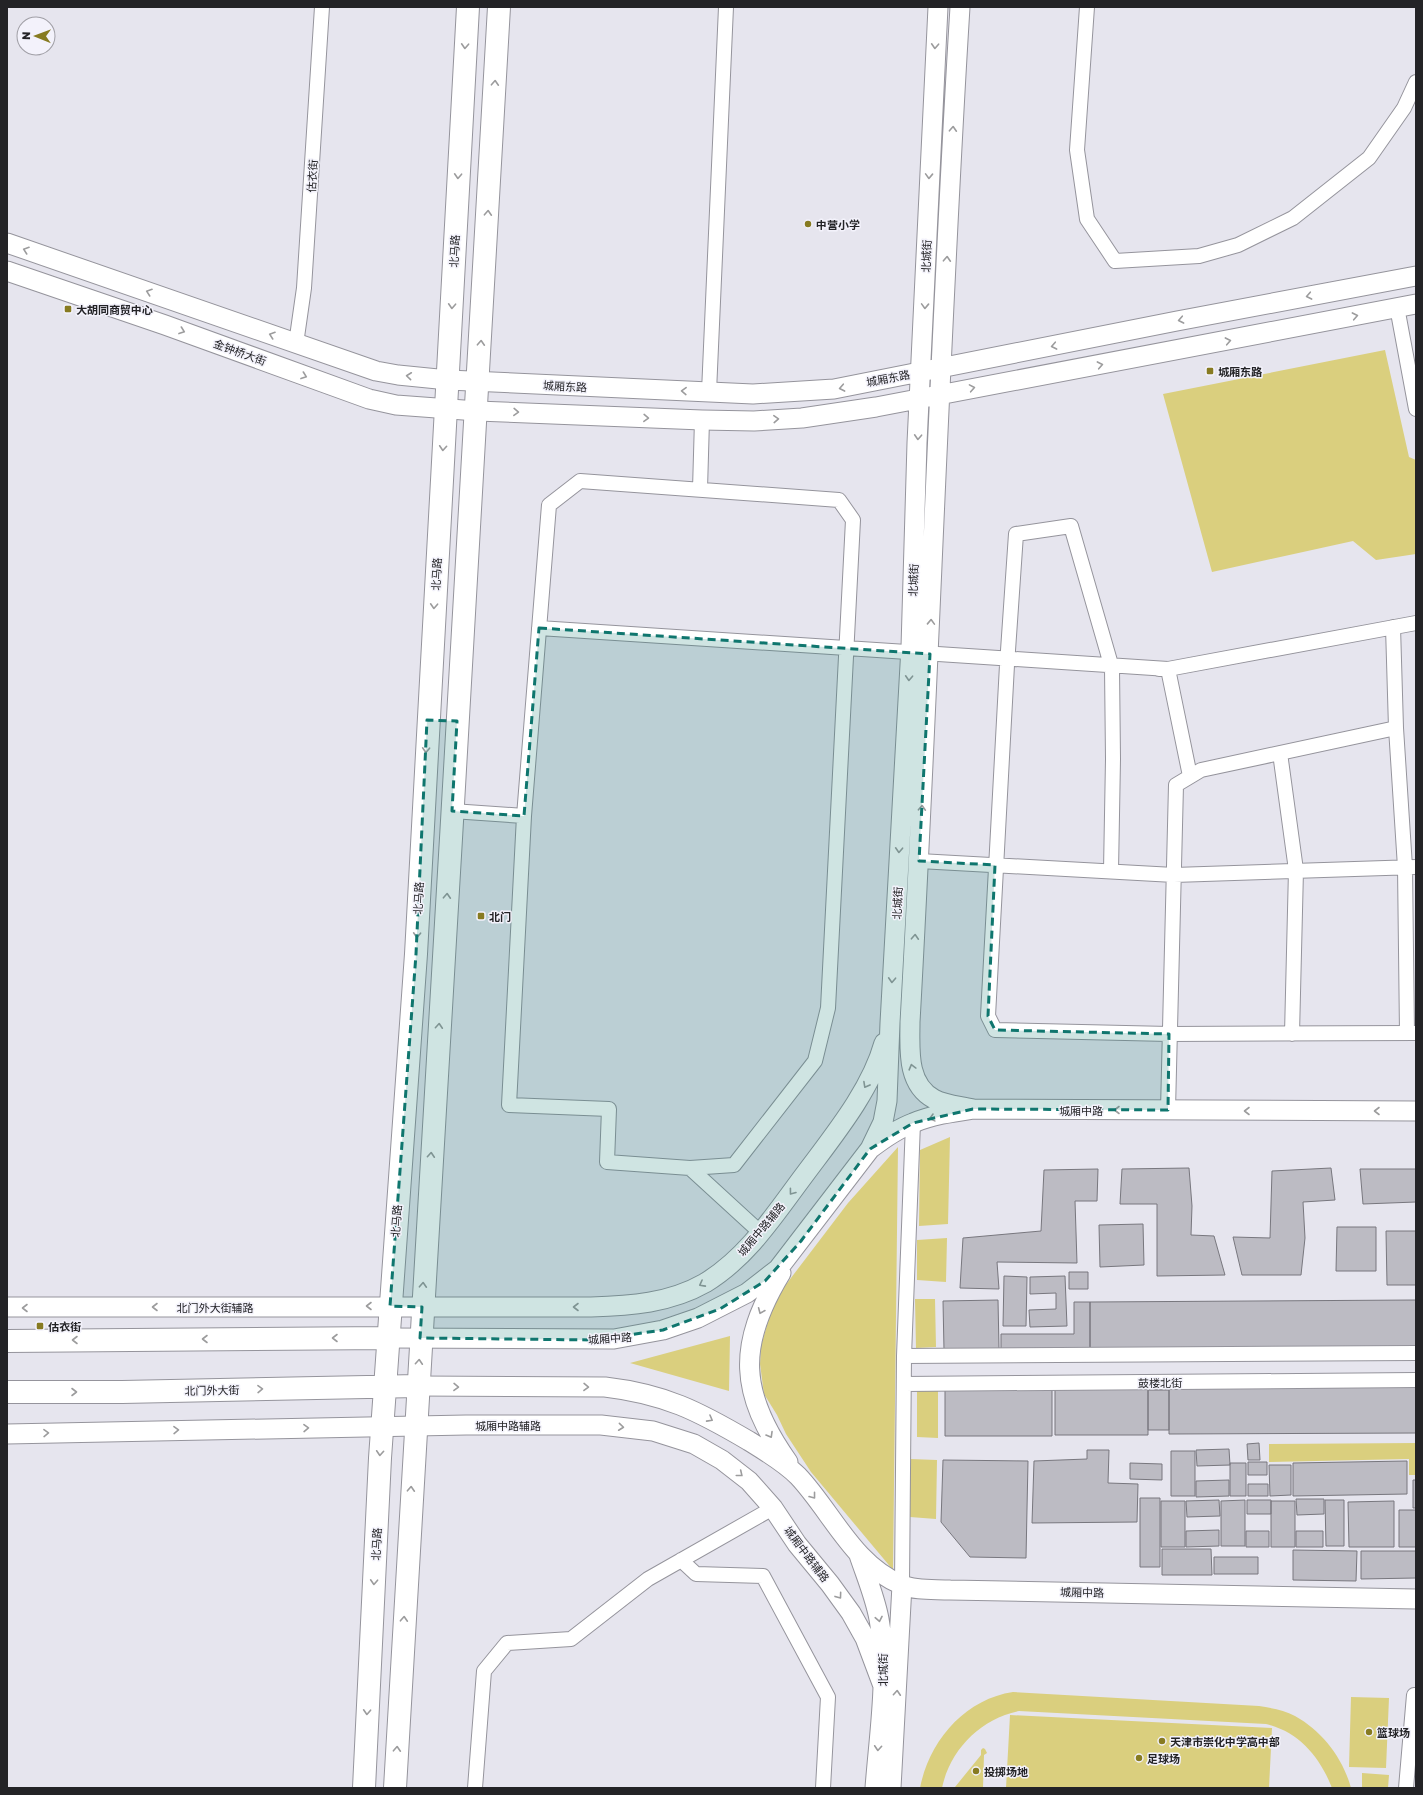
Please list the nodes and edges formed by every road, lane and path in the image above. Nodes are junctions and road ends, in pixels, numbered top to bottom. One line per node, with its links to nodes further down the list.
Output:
1 (322, 7): 14 (street, 估衣街)
2 (468, 7): 17 (main road, 北马路, one-way to 17)
3 (499, 7): 18 (main road, one-way to 3)
4 (726, 7): 19 (street)
5 (938, 7): 16 (street, 北城街, one-way to 16)
6 (960, 7): 15 (street, 北城街, one-way to 6)
7 (1087, 7): 8 (street)
8 (1416, 82)
9 (7, 243): 14 (street, one-way to 9)
10 (7, 271): 22 (street, 金钟桥大街, one-way to 22)
11 (1416, 276): 15 (street, 城厢东路, one-way to 15)
12 (1416, 304): 13 (street)
13 (1397, 308): 20 (street, one-way to 13); 23 (street)
14 (296, 344): 17 (street, one-way to 14)
15 (941, 368): 16 (street, 城厢东路); 20 (street, 北城街)
16 (921, 372): 19 (street, 城厢东路, one-way to 19); 21 (street, 北城街)
17 (448, 380): 18 (street, 城厢东路); 22 (main road, 北马路)
18 (479, 382): 19 (street, 城厢东路, one-way to 18); 24 (main road)
19 (709, 392)
20 (940, 394): 21 (street); 32 (street, 北城街, one-way to 20)
21 (920, 398): 25 (street, one-way to 21); 31 (street, 北城街, one-way to 31)
22 (446, 409): 24 (street, 金钟桥大街); 36 (main road, 北马路, one-way to 36)
23 (1416, 409)
24 (477, 411): 25 (street, one-way to 25); 37 (main road)
25 (702, 420): 26 (street)
26 (700, 490): 29 (street); 30 (street)
27 (1416, 623): 28 (street)
28 (1393, 627): 35 (street); 38 (street)
29 (539, 628): 30 (street); 42 (street)
30 (846, 647): 31 (street); 58 (street)
31 (910, 650): 32 (street); 49 (street, 北城街, one-way to 49)
32 (929, 659): 33 (street); 43 (street, 北城街, one-way to 32)
33 (1007, 662): 34 (street); 34 (street); 44 (street)
34 (1112, 667): 35 (street); 47 (street)
35 (1168, 669): 40 (street)
36 (427, 720): 37 (main road); 61 (main road, 北马路, one-way to 61)
37 (457, 721): 41 (main road)
38 (1396, 728): 39 (street); 45 (street)
39 (1280, 753): 40 (street); 46 (street)
40 (1190, 776): 48 (street)
41 (452, 811): 42 (street); 62 (main road, one-way to 41)
42 (524, 816): 58 (street)
43 (919, 861): 44 (street); 53 (street, 北城街, one-way to 43)
44 (996, 865): 47 (street); 51 (street)
45 (1410, 867): 46 (street); 50 (street)
46 (1296, 870): 48 (street); 52 (street)
47 (1111, 871): 48 (street)
48 (1174, 875): 51 (street)
49 (890, 1023): 57 (street, 北城街); 59 (street, 城厢中路辅路, one-way to 59)
50 (1412, 1033): 52 (street)
51 (1169, 1034): 52 (street); 54 (street)
52 (1292, 1034)
53 (973, 1109): 54 (street, 城厢中路, one-way to 53); 56 (street, 城厢中路, one-way to 56)
54 (1168, 1110): 55 (street, 城厢中路, one-way to 54)
55 (1416, 1111)
56 (913, 1123): 57 (street, 城厢中路); 68 (street)
57 (870, 1149): 60 (street, 城厢中路)
58 (690, 1168): 59 (street)
59 (761, 1233): 62 (street, 城厢中路辅路, one-way to 62)
60 (801, 1241): 65 (street, 城厢中路); 77 (street, 城厢中路, one-way to 77)
61 (390, 1306): 62 (street, 北门外大街辅路); 63 (street, 北门外大街辅路, one-way to 63); 64 (main road, 北马路)
62 (422, 1307): 65 (main road)
63 (7, 1308)
64 (388, 1338): 65 (street, 城厢中路); 66 (main road, one-way to 66); 71 (main road, 北马路)
65 (420, 1338): 72 (main road, one-way to 65)
66 (7, 1340)
67 (1416, 1353): 68 (street)
68 (904, 1356): 70 (street)
69 (1416, 1380): 70 (street, 鼓楼北街)
70 (904, 1384): 81 (street)
71 (385, 1386): 72 (main road, 北门外大街); 73 (main road, 北门外大街, one-way to 71); 74 (main road, 北马路)
72 (417, 1386): 75 (main road); 77 (street, 城厢中路, one-way to 77)
73 (7, 1392)
74 (382, 1426): 75 (street); 76 (street, one-way to 74); 85 (main road, 北马路, one-way to 85)
75 (414, 1426): 78 (street, 城厢中路辅路, one-way to 78); 86 (main road, one-way to 75)
76 (7, 1434)
77 (798, 1476): 79 (street, 城厢中路, one-way to 79)
78 (773, 1508): 80 (street); 83 (street, 城厢中路辅路, one-way to 83)
79 (859, 1555): 81 (street, 城厢中路); 83 (street, 北城街, one-way to 83)
80 (681, 1560): 87 (street); 88 (street)
81 (902, 1585): 82 (street, 城厢中路); 90 (street, 北城街, one-way to 81)
82 (1416, 1599)
83 (882, 1686): 89 (street, 北城街, one-way to 89)
84 (1414, 1695): 91 (street)
85 (364, 1788)
86 (394, 1788)
87 (475, 1788)
88 (823, 1788)
89 (876, 1788)
90 (891, 1788)
91 (1406, 1788)

